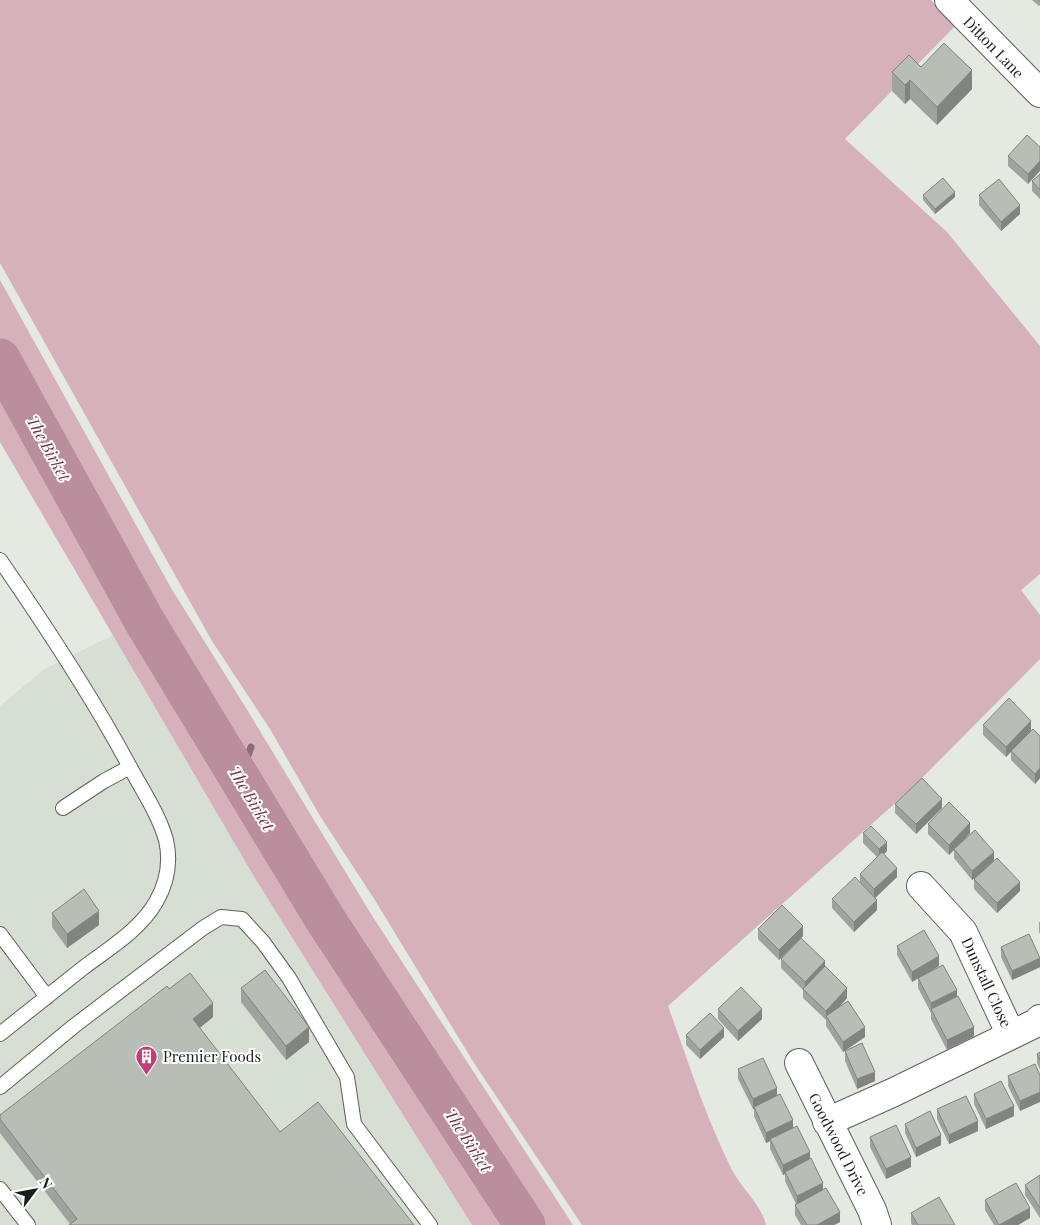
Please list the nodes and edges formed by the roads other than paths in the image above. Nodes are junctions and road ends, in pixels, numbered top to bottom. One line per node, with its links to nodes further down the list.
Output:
1 (949, 0): 2 (street, Ditton Lane)
2 (1040, 93)
3 (0, 560): 4 (lane)
4 (130, 767): 5 (lane); 8 (lane)
5 (63, 808)
6 (921, 886): 11 (street, Dunstall Close)
7 (0, 934): 8 (lane)
8 (48, 996): 10 (lane)
9 (1040, 1019): 11 (street)
10 (0, 1034)
11 (1012, 1035): 14 (street)
12 (798, 1063): 14 (street, Goodwood Drive)
13 (0, 1087): 17 (lane)
14 (827, 1122): 18 (street, Goodwood Drive)
15 (0, 1189): 16 (lane)
16 (28, 1225)
17 (430, 1225)
18 (877, 1225)

